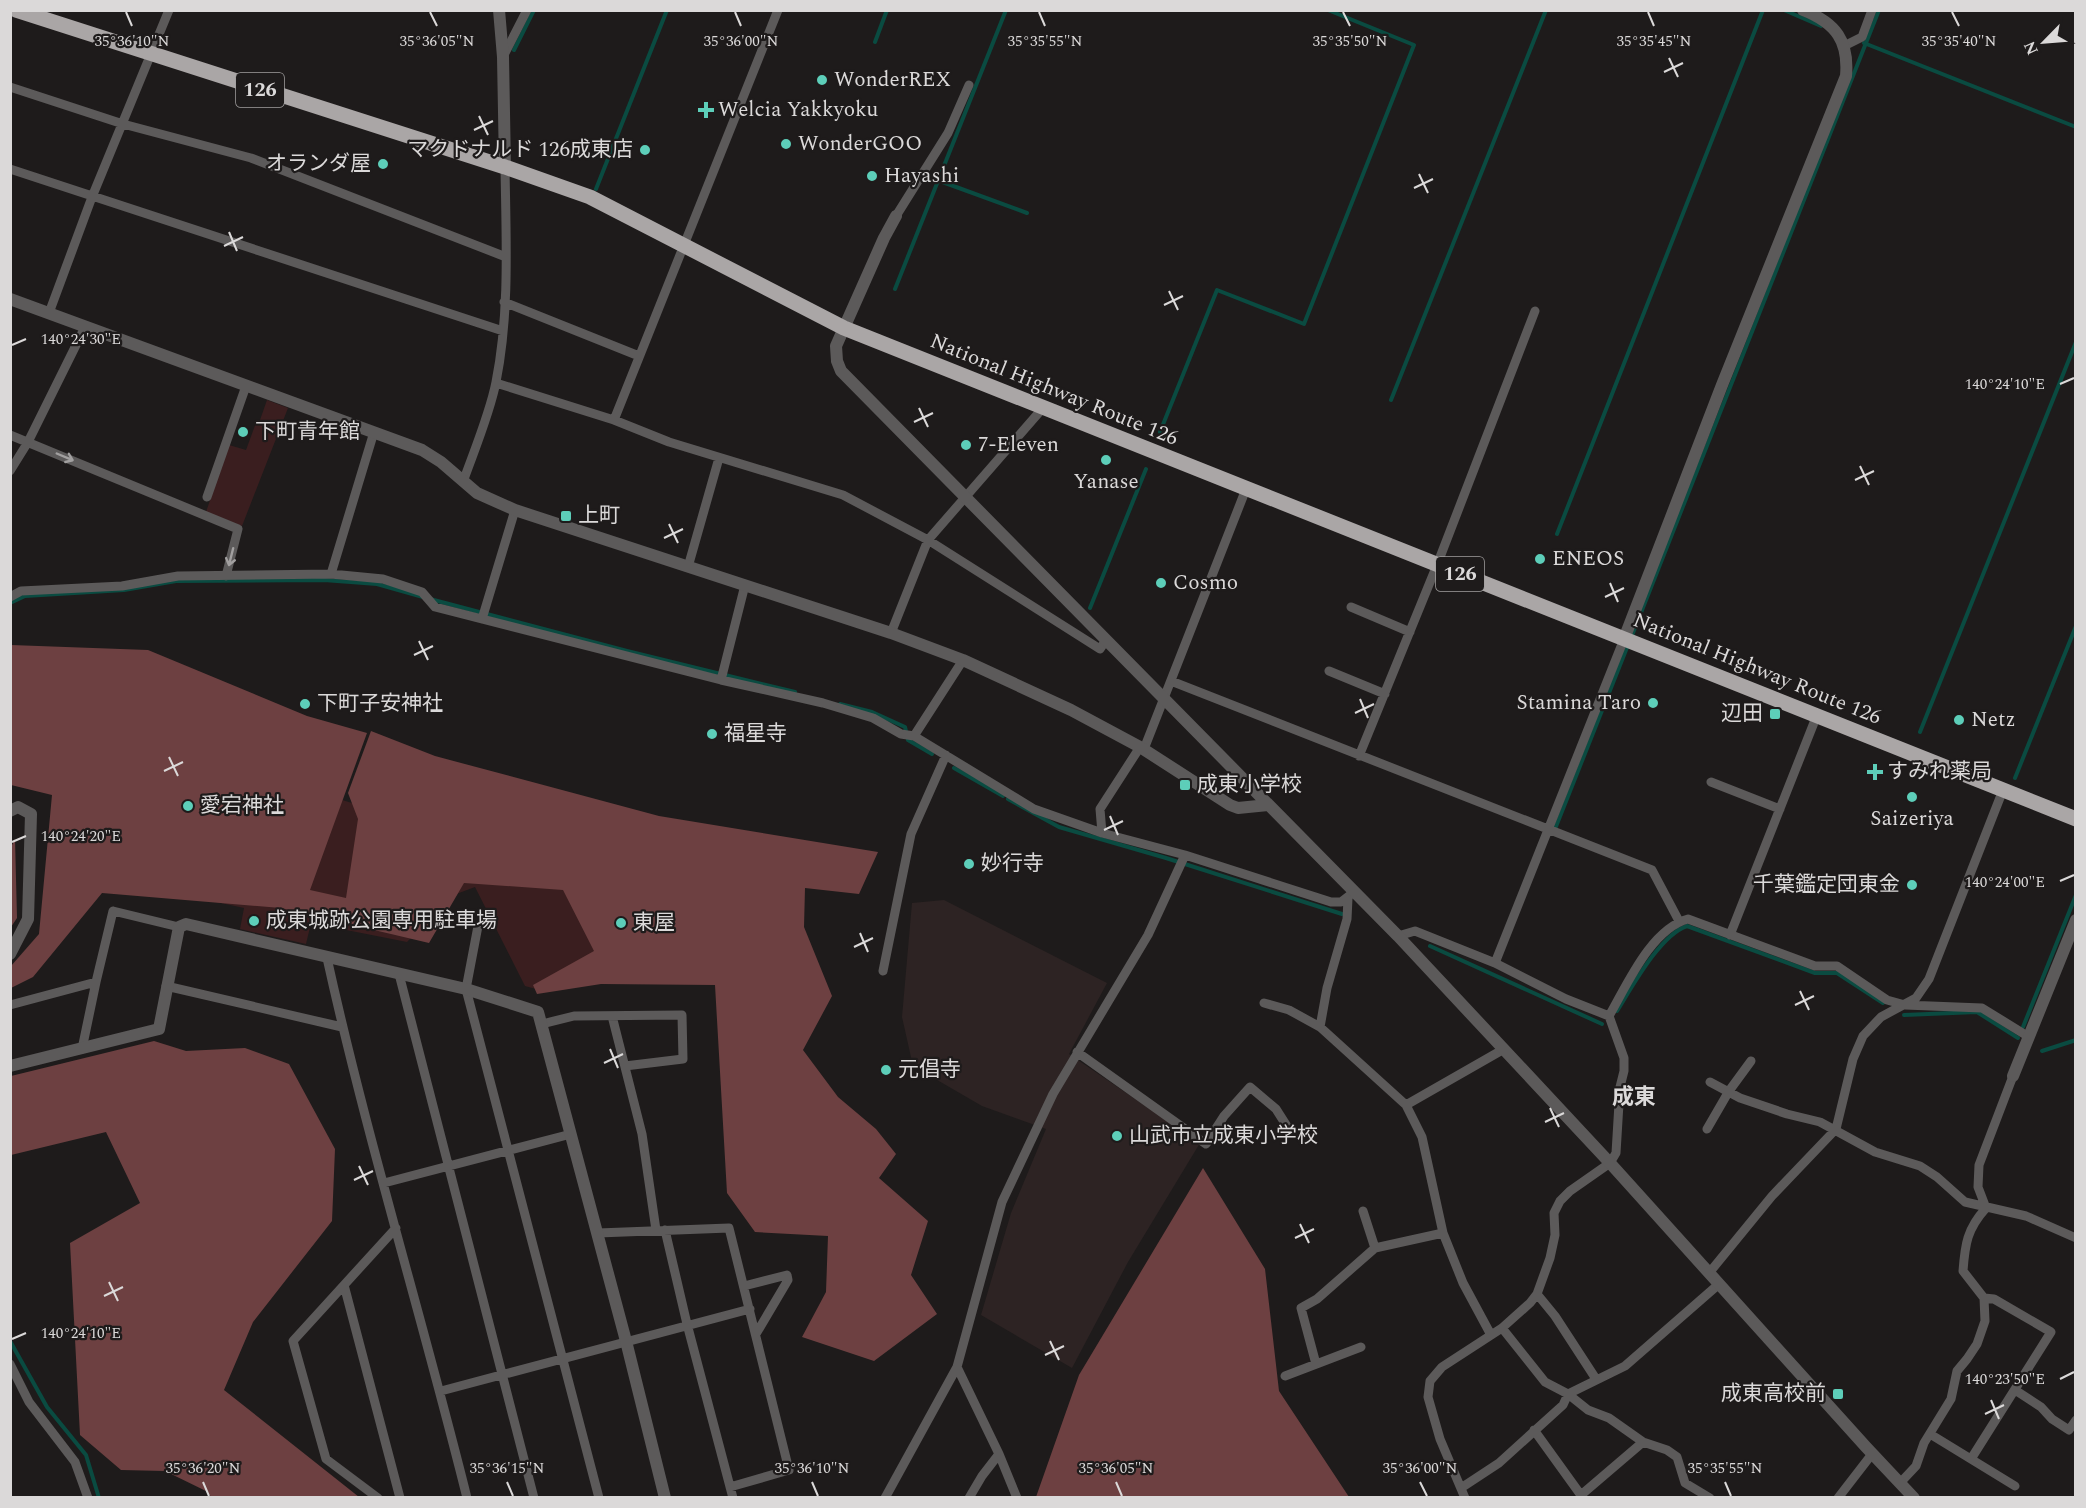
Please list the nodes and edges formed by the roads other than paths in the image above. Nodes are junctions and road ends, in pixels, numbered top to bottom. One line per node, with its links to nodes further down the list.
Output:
1 (16, 10): 9 (highway, National Highway Route 126 / 126)
2 (499, 10): 10 (street)
3 (527, 10): 10 (street)
4 (778, 10): 18 (street)
5 (1803, 10): 8 (street)
6 (1872, 10): 8 (street)
7 (168, 11): 9 (street)
8 (1844, 46): 53 (street)
9 (150, 55): 13 (street); 14 (highway, National Highway Route 126 / 126)
10 (503, 57): 14 (street)
11 (969, 85): 17 (street)
12 (10, 87): 13 (street)
13 (123, 124): 16 (street); 19 (street)
14 (504, 167): 18 (highway, National Highway Route 126 / 126); 19 (street)
15 (10, 169): 16 (street)
16 (92, 197): 23 (street); 26 (street)
17 (896, 216): 25 (street)
18 (684, 244): 25 (highway, National Highway Route 126 / 126); 27 (street)
19 (506, 257): 21 (street)
20 (10, 299): 23 (street)
21 (504, 302): 26 (street); 27 (street)
22 (1535, 311): 43 (street)
23 (49, 313): 24 (street)
24 (86, 327): 29 (street); 34 (street)
25 (844, 328): 30 (highway, National Highway Route 126 / 126); 40 (street)
26 (503, 331): 28 (street)
27 (639, 356): 31 (street)
28 (496, 383): 31 (street); 37 (street)
29 (246, 386): 32 (street); 39 (street)
30 (1042, 409): 38 (highway, National Highway Route 126 / 126); 40 (street)
31 (614, 420): 35 (street)
32 (374, 432): 37 (street); 45 (street)
33 (10, 435): 34 (street)
34 (28, 442): 36 (street); 46 (street, one-way to 46)
35 (719, 458): 42 (street); 44 (street)
36 (10, 471)
37 (463, 482): 41 (street)
38 (1246, 489): 43 (highway, National Highway Route 126 / 126); 58 (street)
39 (207, 497)
40 (965, 498): 42 (street); 54 (street)
41 (515, 510): 44 (street); 50 (street)
42 (928, 540): 52 (street); 54 (street)
43 (1437, 565): 51 (street); 53 (highway, National Highway Route 126 / 126)
44 (688, 567): 47 (street)
45 (331, 574): 46 (street); 50 (street)
46 (226, 576): 48 (street)
47 (745, 585): 52 (street); 57 (street)
48 (10, 597)
49 (1351, 607): 51 (street)
50 (483, 615): 57 (street)
51 (1410, 632): 59 (street)
52 (891, 633): 55 (street)
53 (1624, 639): 61 (highway, National Highway Route 126 / 126); 72 (street)
54 (1106, 640): 60 (street)
55 (963, 660): 62 (street); 63 (street)
56 (1329, 672): 59 (street)
57 (722, 676): 62 (street)
58 (1171, 681): 60 (street); 65 (street)
59 (1385, 693): 65 (street)
60 (1164, 699): 63 (street); 68 (street)
61 (1816, 715): 67 (highway, National Highway Route 126 / 126); 69 (street)
62 (909, 735): 64 (street)
63 (1142, 748): 68 (street); 73 (street)
64 (946, 755): 73 (street); 85 (street)
65 (1359, 756): 72 (street)
66 (1711, 782): 69 (street)
67 (2003, 790): 71 (highway, National Highway Route 126 / 126); 92 (street)
68 (1268, 805): 75 (street)
69 (1780, 809): 80 (street)
70 (10, 811): 82 (street)
71 (2076, 819)
72 (1550, 830): 77 (street); 84 (street)
73 (1102, 833): 74 (street)
74 (1182, 860): 75 (street); 101 (street)
75 (1351, 895): 81 (street); 97 (street)
76 (2076, 920): 98 (street)
77 (1679, 921): 80 (street); 94 (street)
78 (478, 926): 89 (street)
79 (178, 927): 83 (street); 87 (street); 88 (street)
80 (1730, 935): 92 (street)
81 (1398, 936): 84 (street); 100 (street)
82 (10, 954)
83 (327, 958): 86 (street); 96 (street)
84 (1495, 963): 94 (street)
85 (883, 971)
86 (399, 974): 89 (street); 115 (street)
87 (96, 982): 91 (street); 99 (street)
88 (166, 986): 96 (street); 99 (street)
89 (466, 989): 95 (street); 113 (street)
90 (1264, 1003): 97 (street)
91 (10, 1005)
92 (1905, 1005): 98 (street); 110 (street)
93 (612, 1016): 95 (street); 104 (street); 104 (street)
94 (1609, 1016): 114 (street)
95 (542, 1024): 112 (street)
96 (342, 1027): 116 (street)
97 (1320, 1027): 108 (street)
98 (2029, 1037): 105 (street)
99 (82, 1049): 103 (street)
100 (1504, 1049): 108 (street); 114 (street)
101 (1077, 1052): 111 (street); 140 (street)
102 (1750, 1061): 107 (street)
103 (10, 1066)
104 (625, 1066): 120 (street)
105 (2013, 1076): 117 (street)
106 (1710, 1082): 107 (street)
107 (1729, 1091): 109 (street); 110 (street)
108 (1406, 1105): 122 (street)
109 (1707, 1129)
110 (1836, 1130): 117 (street); 125 (street)
111 (1290, 1131)
112 (571, 1134): 113 (street); 121 (street)
113 (508, 1151): 115 (street); 138 (street)
114 (1610, 1163): 125 (street); 129 (street)
115 (447, 1167): 116 (street); 142 (street)
116 (384, 1183): 119 (street)
117 (1986, 1208): 123 (street); 130 (street)
118 (1363, 1211): 124 (street)
119 (396, 1228): 127 (street); 146 (street)
120 (661, 1230): 121 (street); 128 (street); 132 (street)
121 (598, 1233): 136 (street)
122 (1443, 1233): 124 (street); 135 (street)
123 (2076, 1238)
124 (1375, 1248): 139 (street)
125 (1709, 1273): 126 (street)
126 (1719, 1284): 144 (street); 153 (street)
127 (344, 1285): 161 (street); 162 (street)
128 (744, 1286): 131 (street); 134 (street)
129 (1537, 1294): 133 (street); 144 (street)
130 (1984, 1298): 145 (street); 150 (street)
131 (750, 1309): 132 (street); 134 (street)
132 (687, 1324): 136 (street); 157 (street)
133 (1502, 1328): 135 (street); 147 (street)
134 (756, 1334): 157 (street)
135 (1491, 1335): 158 (street)
136 (626, 1341): 138 (street); 166 (street)
137 (1361, 1347): 139 (street)
138 (563, 1359): 142 (street); 165 (street)
139 (1316, 1364): 143 (street)
140 (957, 1367): 152 (street); 168 (street)
141 (11, 1368): 160 (street)
142 (501, 1375): 146 (street); 164 (street)
143 (1285, 1376)
144 (1596, 1379): 147 (street)
145 (2015, 1390): 148 (street); 154 (street)
146 (441, 1391): 163 (street)
147 (1568, 1394): 149 (street); 151 (street)
148 (2076, 1420)
149 (1534, 1430): 158 (street); 159 (street)
150 (1930, 1434): 154 (street); 155 (street)
151 (1643, 1442): 159 (street); 171 (street)
152 (999, 1454): 169 (street); 170 (street)
153 (1872, 1454): 155 (street); 172 (street)
154 (1971, 1459): 156 (street)
155 (1900, 1483): 173 (street)
156 (2015, 1486)
157 (730, 1487): 167 (street)
158 (1463, 1493)
159 (1582, 1496)
160 (88, 1497)
161 (378, 1497)
162 (400, 1497)
163 (467, 1497)
164 (534, 1497)
165 (599, 1497)
166 (665, 1497)
167 (733, 1497)
168 (885, 1497)
169 (969, 1497)
170 (1017, 1497)
171 (1710, 1497)
172 (1838, 1497)
173 (1914, 1497)

